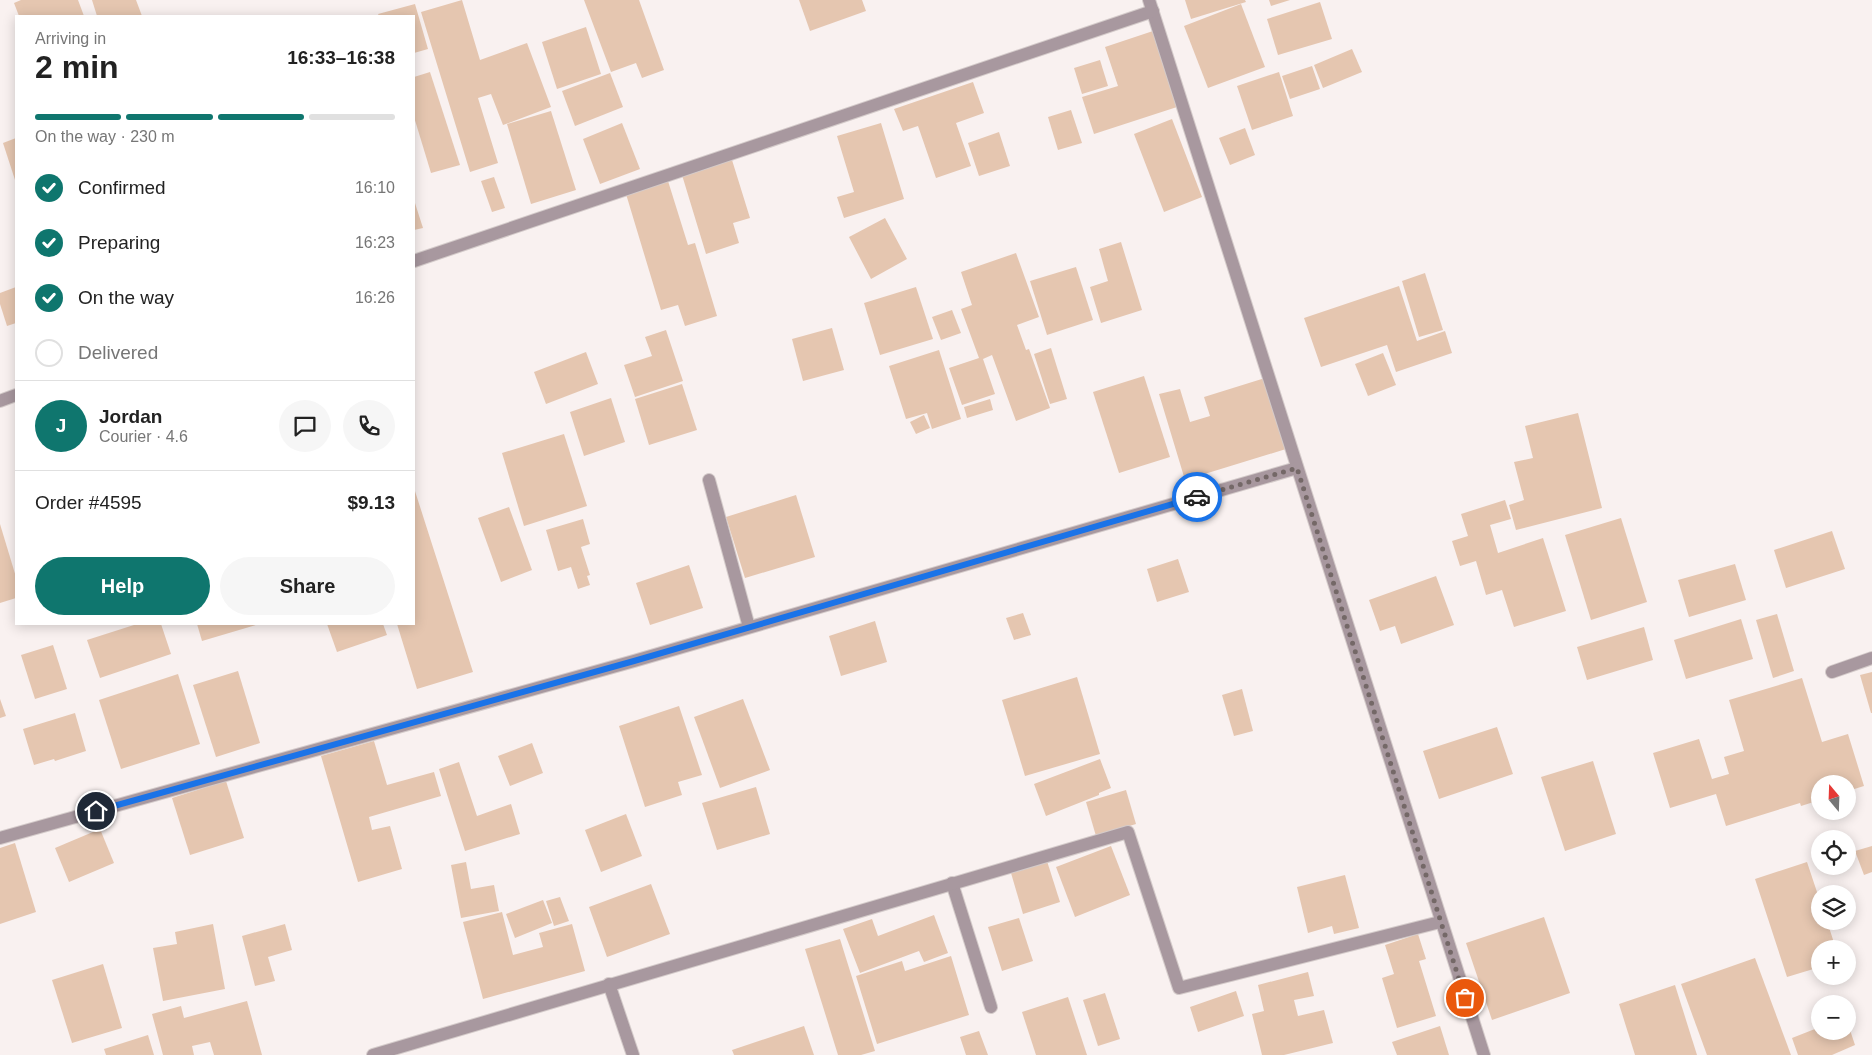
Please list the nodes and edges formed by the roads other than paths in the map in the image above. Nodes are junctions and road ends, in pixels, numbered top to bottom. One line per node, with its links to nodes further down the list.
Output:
1 (1151, 6): 2 (street); 5 (street)
2 (415, 261)
3 (15, 395): 4 (street)
4 (0, 401)
5 (1297, 468): 7 (street); 12 (street)
6 (709, 480): 7 (street)
7 (749, 628): 10 (street)
8 (1872, 658): 9 (street)
9 (1832, 672)
10 (0, 838)
11 (952, 884): 12 (street); 13 (street); 14 (street)
12 (1440, 922): 17 (street)
13 (609, 984): 15 (street); 16 (street)
14 (991, 1007)
15 (373, 1055)
16 (633, 1055)
17 (1484, 1055)

